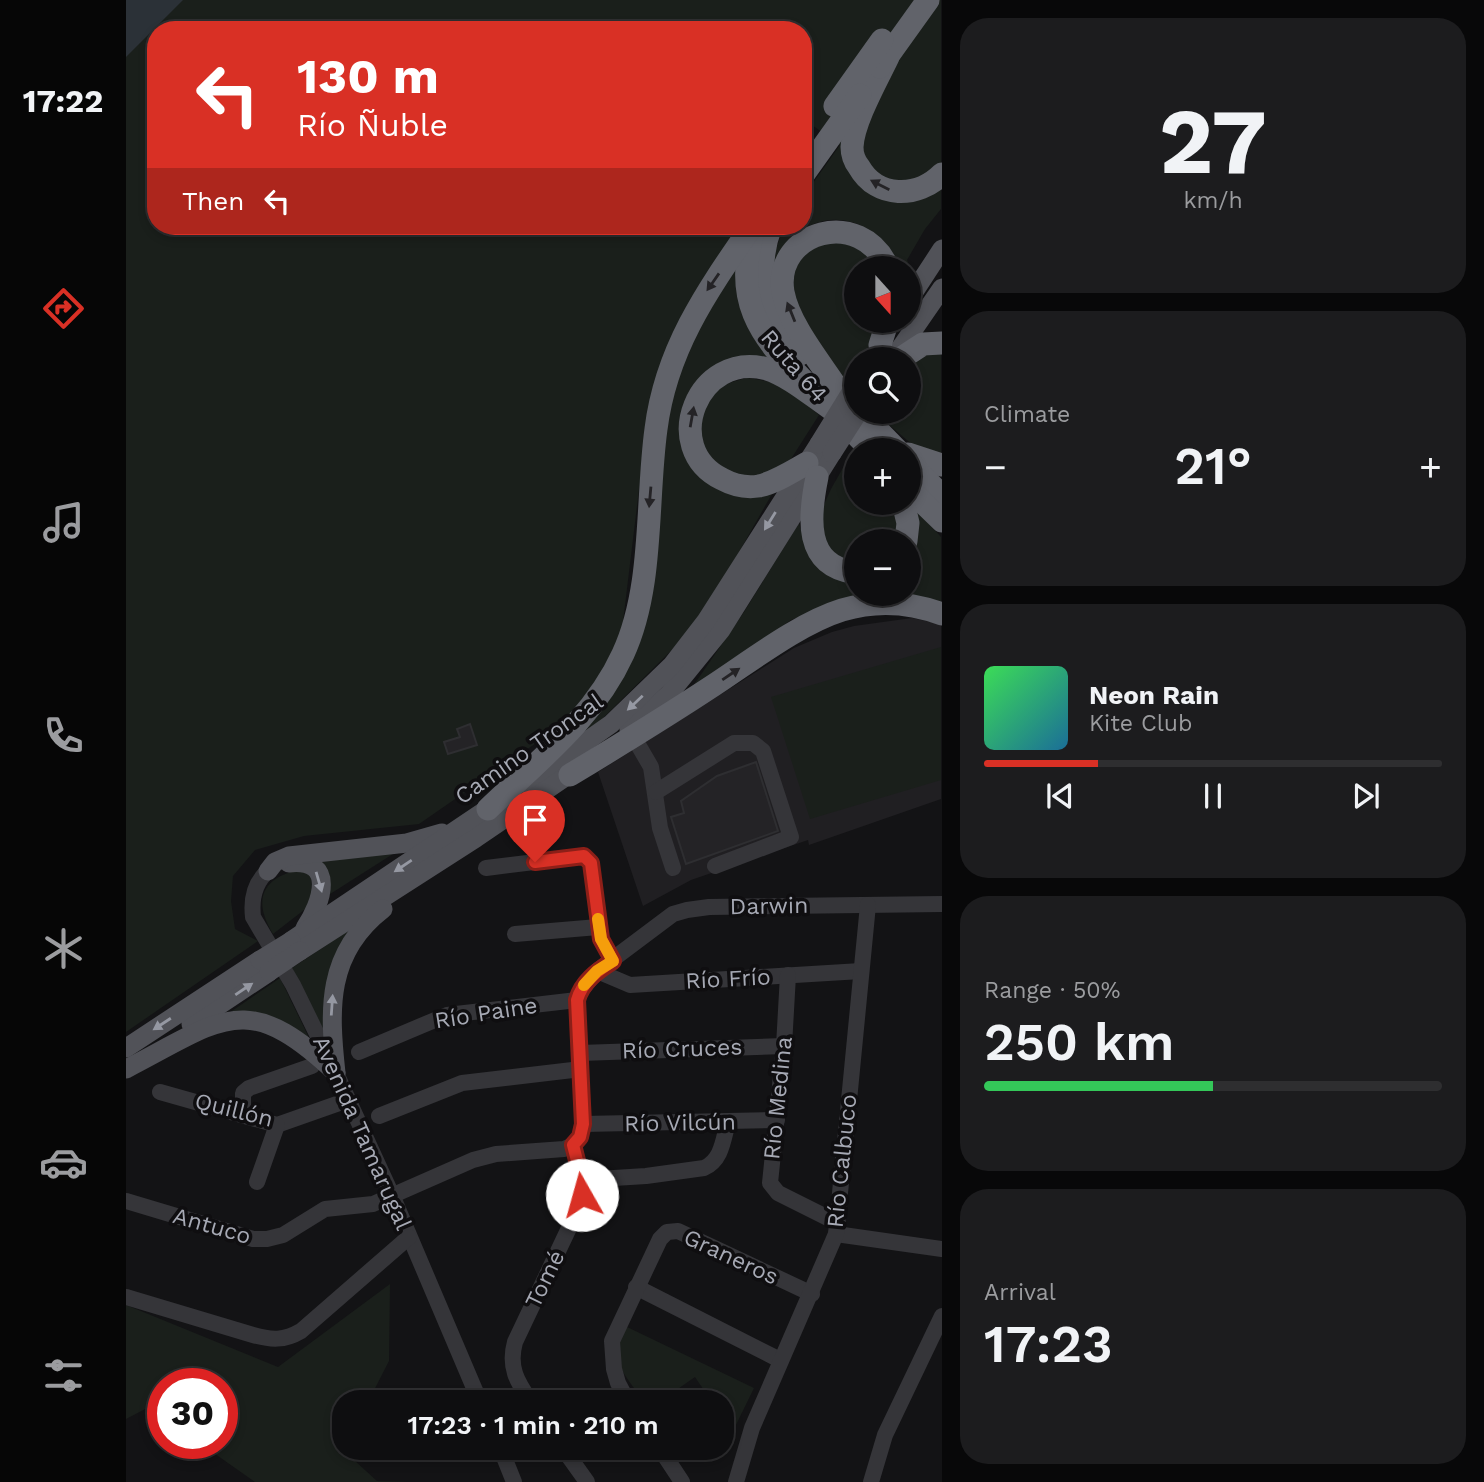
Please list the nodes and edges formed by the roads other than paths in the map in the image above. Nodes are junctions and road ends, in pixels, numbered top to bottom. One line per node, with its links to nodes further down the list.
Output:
1 (911, 0): 4 (highway)
2 (929, 0): 3 (highway)
3 (888, 57): 5 (highway); 6 (highway, one-way to 3)
4 (812, 139)
5 (812, 163)
6 (942, 173)
7 (748, 235): 36 (highway, one-way to 36)
8 (752, 235): 19 (highway, Ruta 64)
9 (769, 235): 18 (highway, Ruta 64)
10 (942, 249): 12 (main road)
11 (882, 256): 17 (highway, one-way to 11)
12 (921, 281)
13 (942, 288): 15 (main road)
14 (942, 343): 16 (highway)
15 (887, 347)
16 (918, 347)
17 (844, 392)
18 (844, 395)
19 (844, 396)
20 (844, 398): 25 (highway, one-way to 20)
21 (844, 412): 25 (main road, Camino Troncal, bridge)
22 (874, 424): 23 (highway, Ruta 64)
23 (888, 438)
24 (921, 458): 26 (highway)
25 (819, 460): 31 (highway); 34 (main road, Camino Troncal); 36 (main road, Camino Troncal, one-way to 36)
26 (942, 464)
27 (921, 473): 28 (highway, Ruta 64)
28 (942, 496)
29 (921, 501): 30 (highway)
30 (942, 522)
31 (844, 569)
32 (942, 614): 33 (highway, one-way to 32)
33 (633, 736): 34 (highway); 35 (street)
34 (570, 775): 38 (main road, Camino Troncal)
35 (656, 792): 39 (street); 41 (street)
36 (488, 809): 37 (main road, Camino Troncal)
37 (460, 828): 42 (main road); 47 (main road, Camino Troncal, one-way to 47)
38 (461, 849): 47 (main road, Camino Troncal); 60 (main road, one-way to 38)
39 (715, 866)
40 (486, 868): 45 (street)
41 (673, 868)
42 (268, 871): 47 (main road, one-way to 47); 60 (street, Avenida Tamarugal)
43 (942, 904): 44 (street, Darwin)
44 (868, 905): 48 (street, Darwin); 51 (street, Río Calbuco)
45 (598, 927): 46 (street); 48 (street)
46 (515, 934)
47 (296, 943): 49 (main road, Camino Troncal, bridge)
48 (613, 961): 50 (street)
49 (264, 966): 55 (main road, Camino Troncal, one-way to 55); 59 (main road, Camino Troncal, one-way to 49)
50 (597, 971): 52 (street, Río Frío); 53 (street)
51 (861, 971): 52 (street, Río Frío); 74 (street, Río Calbuco)
52 (788, 975): 54 (street, Río Medina)
53 (577, 1000): 56 (street, Río Paine); 57 (street)
54 (784, 1046): 57 (street, Río Cruces); 65 (street, Río Medina)
55 (126, 1048)
56 (359, 1052)
57 (581, 1061): 64 (street, Río Cruces); 67 (street)
58 (312, 1066): 63 (street)
59 (126, 1069): 60 (main road)
60 (337, 1073): 62 (street, Avenida Tamarugal)
61 (160, 1092): 63 (street, Quillón)
62 (348, 1100): 68 (street, Quillón); 72 (street, Avenida Tamarugal)
63 (243, 1115): 68 (street, Quillón)
64 (379, 1116)
65 (777, 1120): 66 (street, Río Vilcún); 74 (street, Río Medina)
66 (728, 1122): 67 (street, Río Vilcún); 70 (street)
67 (583, 1124): 69 (street)
68 (277, 1125): 71 (street)
69 (573, 1145): 70 (street, Tomé); 72 (street, Antuco)
70 (582, 1180): 83 (street, Tomé)
71 (257, 1182)
72 (392, 1195): 73 (street, Antuco); 75 (street, Avenida Tamarugal)
73 (126, 1201)
74 (837, 1229): 76 (street, Río Medina); 78 (street, Río Calbuco)
75 (409, 1237): 79 (street); 82 (street, Avenida Tamarugal)
76 (942, 1250)
77 (636, 1287): 78 (street, Graneros); 81 (street); 84 (street, Graneros)
78 (811, 1294): 81 (street, Río Calbuco)
79 (126, 1297)
80 (942, 1316): 92 (street)
81 (780, 1360): 88 (street, Río Calbuco)
82 (476, 1390)
83 (524, 1390)
84 (622, 1390)
85 (505, 1460): 89 (street)
86 (571, 1460): 90 (street)
87 (668, 1460): 91 (street)
88 (734, 1481)
89 (514, 1482)
90 (587, 1482)
91 (682, 1482)
92 (872, 1482)

